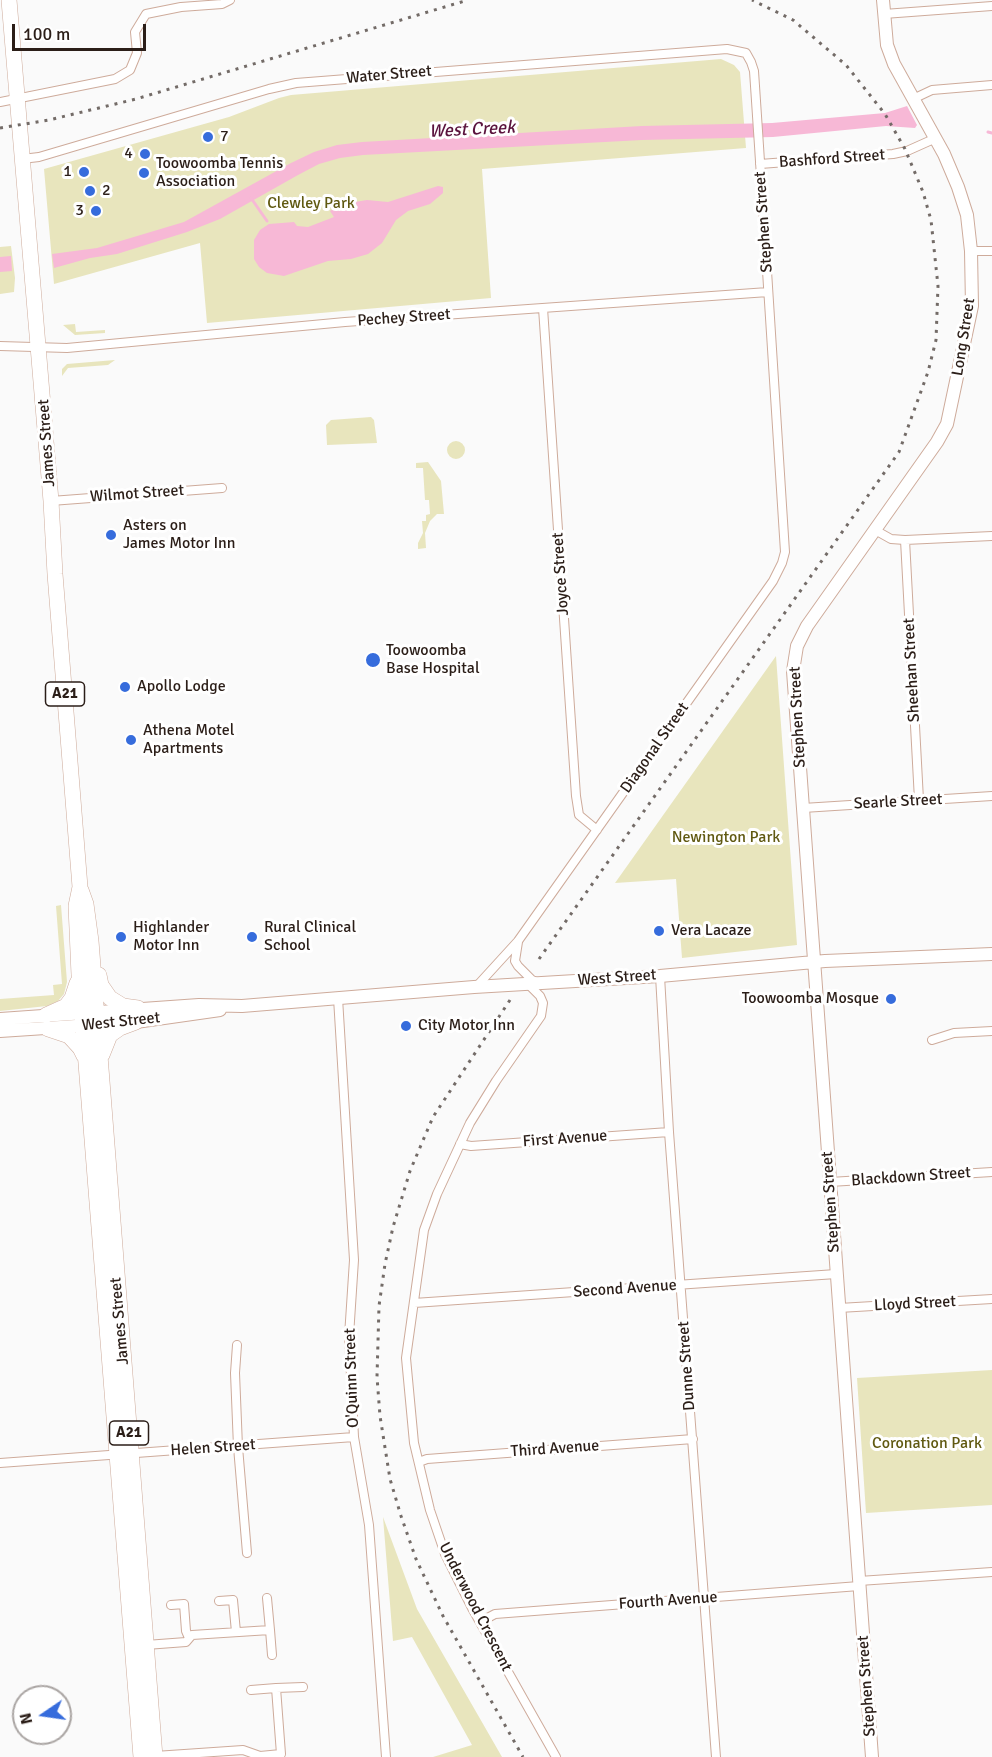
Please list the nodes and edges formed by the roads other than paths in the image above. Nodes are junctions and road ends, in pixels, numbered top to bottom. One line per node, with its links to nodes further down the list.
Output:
1 (9, 0): 10 (highway, James Street / A21)
2 (883, 0): 6 (street, Long Street)
3 (226, 2): 4 (street)
4 (180, 3): 10 (street)
5 (992, 6): 6 (street)
6 (884, 14): 9 (street, Long Street)
7 (754, 71): 13 (street, Water Street); 14 (street, Stephen Street)
8 (992, 85): 9 (street)
9 (915, 98): 12 (street, Long Street)
10 (17, 99): 11 (street); 13 (highway, James Street / A21)
11 (0, 102)
12 (936, 138): 14 (street, Bashford Street); 15 (street, Long Street)
13 (22, 159): 20 (highway, James Street / A21)
14 (760, 164): 17 (street, Stephen Street)
15 (971, 251): 16 (street); 23 (street, Long Street)
16 (992, 251)
17 (768, 292): 18 (street, Pechey Street); 26 (street, Stephen Street)
18 (543, 308): 20 (street, Pechey Street); 31 (street, Joyce Street)
19 (0, 346): 20 (street, Pechey Street)
20 (40, 346): 22 (highway, James Street / A21)
21 (222, 488): 22 (street, Wilmot Street)
22 (51, 501): 32 (highway, James Street / A21)
23 (874, 531): 25 (street); 27 (street, Long Street)
24 (992, 536): 25 (street)
25 (905, 540): 29 (street, Sheehan Street)
26 (785, 552): 31 (street, Diagonal Street)
27 (797, 646): 30 (street, Stephen Street)
28 (992, 796): 29 (street, Searle Street)
29 (918, 800): 30 (street, Searle Street)
30 (803, 807): 36 (street, Stephen Street)
31 (597, 830): 33 (street, Diagonal Street)
32 (80, 887): 34 (highway, James Street / A21); 37 (highway, James Street / A21)
33 (518, 941): 39 (street); 40 (street, Diagonal Street)
34 (91, 949): 42 (highway); 44 (highway, James Street / A21)
35 (992, 954): 36 (street, West Street)
36 (814, 962): 38 (street, West Street); 53 (street, Stephen Street)
37 (79, 975): 44 (highway, James Street / A21); 45 (highway)
38 (660, 976): 39 (street, West Street); 50 (street, Dunne Street)
39 (535, 984): 40 (street, West Street); 51 (street, Underwood Crescent)
40 (475, 987): 41 (street, West Street)
41 (338, 998): 42 (street, West Street); 60 (street, O'Quinn Street)
42 (137, 1015): 44 (street, West Street); 49 (highway)
43 (0, 1019): 45 (street, West Street)
44 (90, 1019): 45 (street, West Street); 49 (highway, James Street / A21)
45 (47, 1022): 46 (street, West Street); 49 (highway)
46 (0, 1031)
47 (992, 1031): 48 (street)
48 (932, 1041)
49 (93, 1064): 63 (highway, James Street / A21)
50 (669, 1132): 51 (street, First Avenue); 55 (street, Dunne Street)
51 (460, 1144): 57 (street, Underwood Crescent)
52 (992, 1172): 53 (street, Blackdown Street)
53 (830, 1182): 54 (street, Stephen Street)
54 (836, 1274): 55 (street, Second Avenue); 58 (street, Stephen Street)
55 (681, 1285): 57 (street, Second Avenue); 61 (street, Dunne Street)
56 (992, 1299): 58 (street, Lloyd Street)
57 (414, 1303): 64 (street, Underwood Crescent)
58 (839, 1308): 68 (street, Stephen Street)
59 (237, 1345): 62 (street)
60 (354, 1437): 62 (street, Helen Street); 83 (street, O'Quinn Street)
61 (693, 1439): 64 (street, Third Avenue); 70 (street, Dunne Street)
62 (238, 1447): 63 (street, Helen Street); 66 (street)
63 (124, 1454): 65 (street, Helen Street); 77 (highway, James Street / A21); 82 (highway, James Street / A21)
64 (419, 1462): 73 (street, Underwood Crescent)
65 (0, 1463)
66 (247, 1553)
67 (992, 1572): 68 (street, Fourth Avenue)
68 (859, 1584): 70 (street, Fourth Avenue); 86 (street, Stephen Street)
69 (267, 1598): 74 (street)
70 (705, 1598): 73 (street, Fourth Avenue); 85 (street, Dunne Street)
71 (219, 1601): 75 (street)
72 (171, 1605): 76 (street)
73 (480, 1622): 84 (street, Underwood Crescent)
74 (270, 1630): 75 (street); 78 (street)
75 (236, 1632): 76 (street)
76 (189, 1638): 77 (street)
77 (146, 1645): 82 (highway, James Street / A21)
78 (272, 1655)
79 (303, 1687): 80 (street)
80 (276, 1688): 81 (street); 82 (street)
81 (251, 1690)
82 (150, 1757)
83 (386, 1757)
84 (556, 1757)
85 (716, 1757)
86 (872, 1757)

